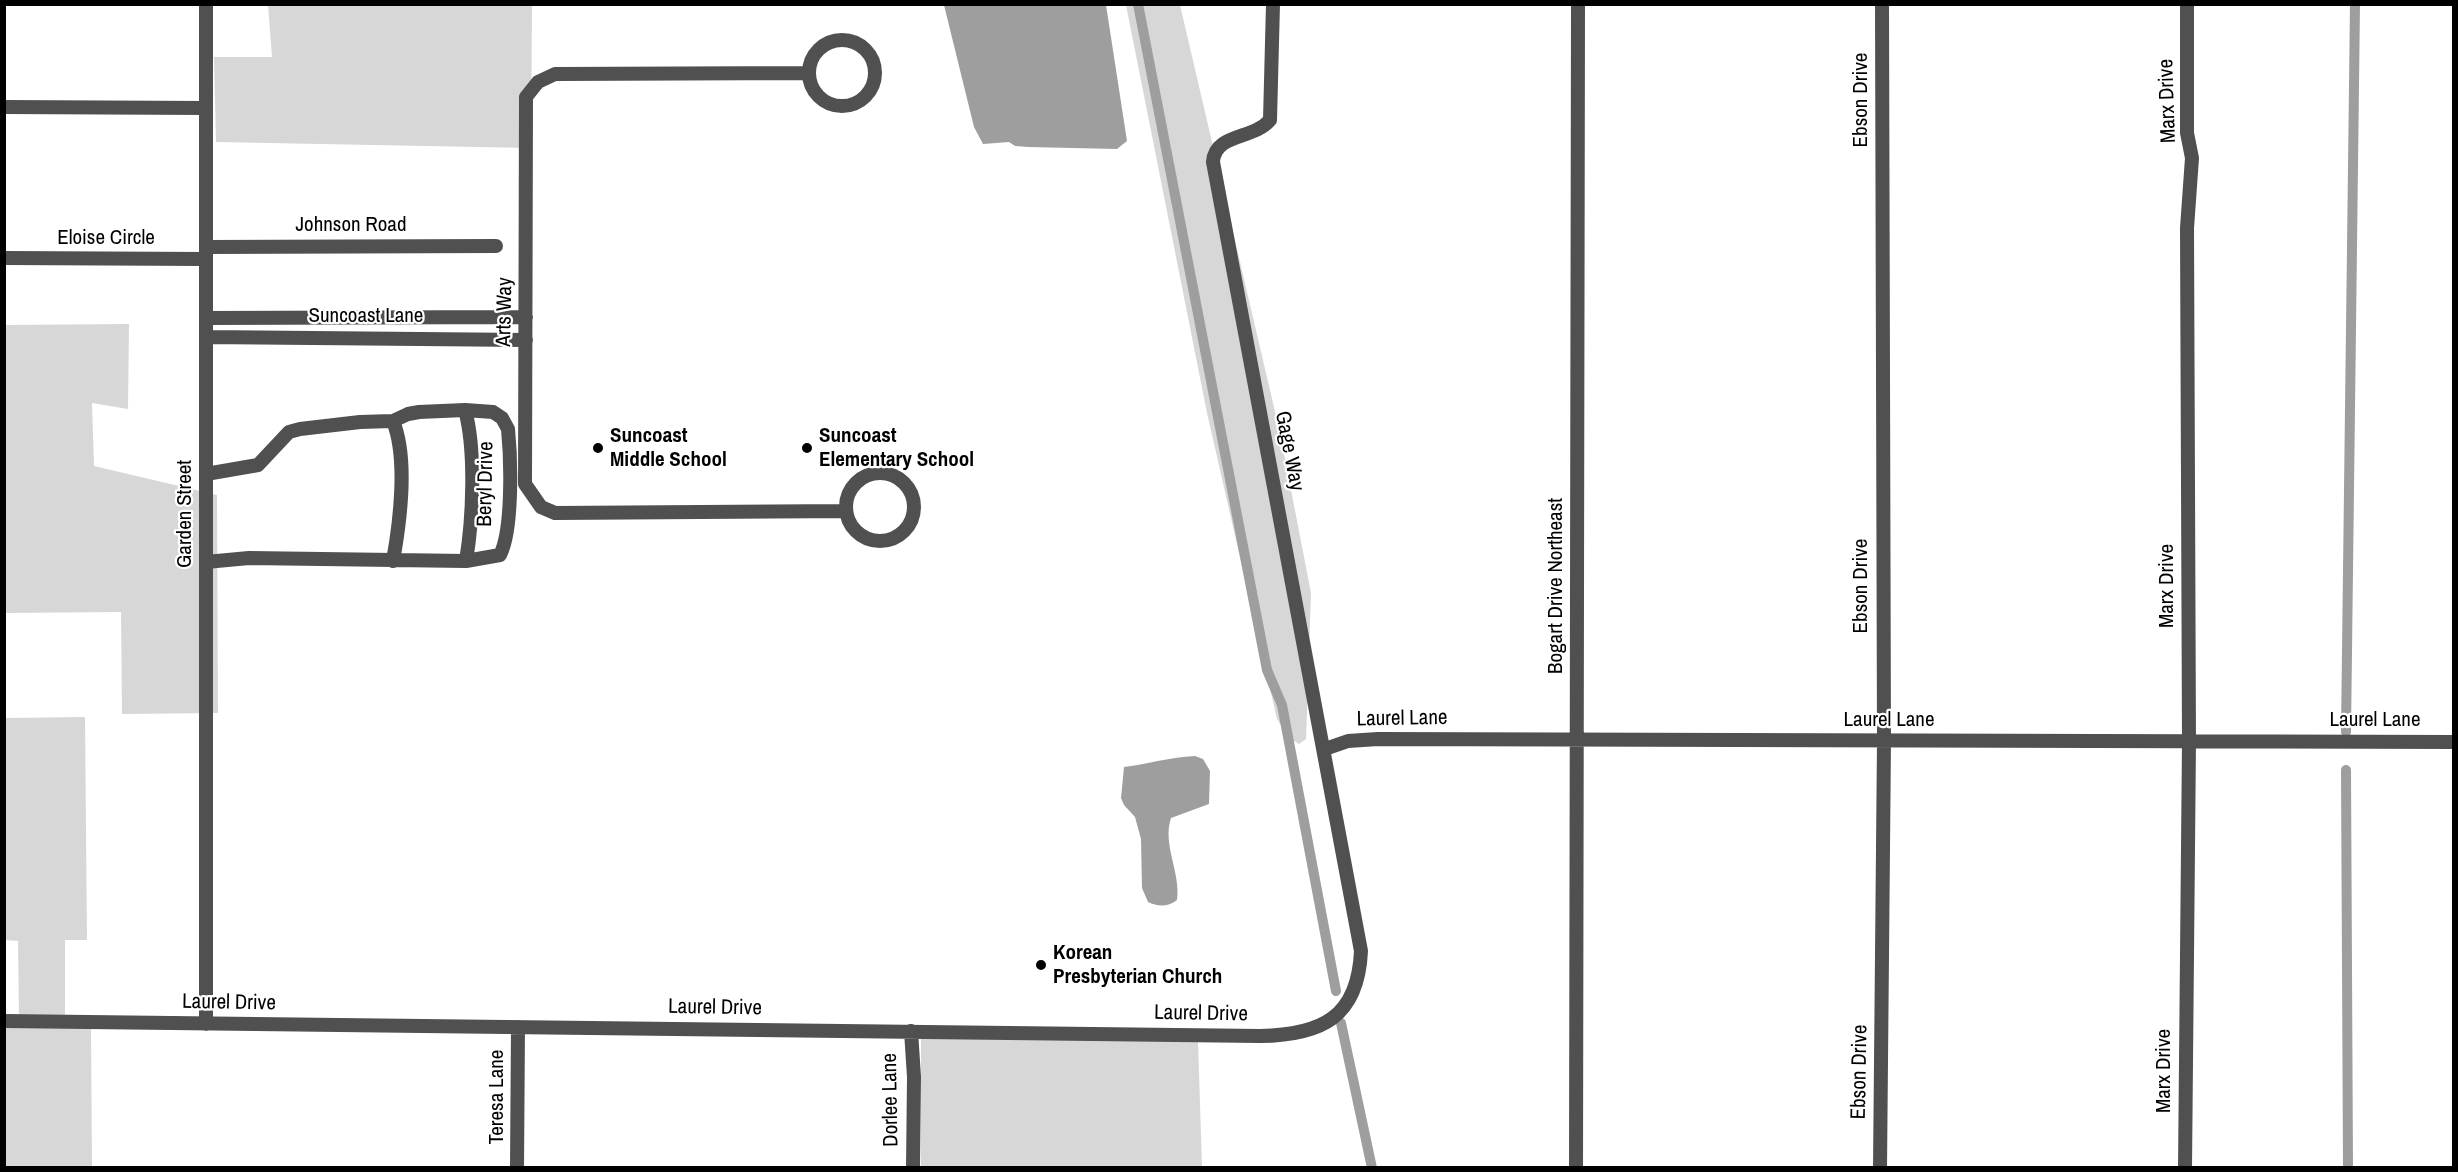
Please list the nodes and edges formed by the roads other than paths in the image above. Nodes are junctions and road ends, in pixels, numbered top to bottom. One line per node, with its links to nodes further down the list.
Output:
1 (206, 4): 8 (street, Garden Street)
2 (1273, 4): 27 (street, Gage Way)
3 (1578, 4): 23 (street, Bogart Drive Northeast)
4 (1882, 4): 24 (street, Ebson Drive)
5 (2187, 4): 25 (street, Marx Drive)
6 (808, 73): 6 (street); 12 (street, Arts Way)
7 (4, 107): 8 (street)
8 (206, 108): 10 (street, Garden Street)
9 (496, 246): 10 (street, Johnson Road)
10 (207, 253): 11 (street, Eloise Circle); 13 (street, Garden Street)
11 (4, 258)
12 (526, 316): 13 (street, Suncoast Lane); 15 (street, Arts Way)
13 (207, 318): 14 (street, Garden Street)
14 (207, 337): 15 (street, Suncoast Lane); 18 (street, Garden Street)
15 (526, 340): 19 (street, Arts Way)
16 (465, 410): 17 (street, Beryl Drive); 21 (street, Beryl Drive); 21 (street, Beryl Drive)
17 (393, 421): 18 (street, Beryl Drive); 20 (street)
18 (206, 474): 22 (street, Garden Street)
19 (846, 511): 19 (street)
20 (393, 561): 21 (street, Beryl Drive); 22 (street, Beryl Drive)
21 (466, 561)
22 (206, 562): 30 (street, Garden Street)
23 (1576, 739): 24 (street, Laurel Lane); 27 (street, Laurel Lane); 35 (street, Bogart Drive Northeast)
24 (1884, 741): 25 (street, Laurel Lane); 36 (street, Ebson Drive)
25 (2189, 741): 26 (street, Laurel Lane); 37 (street, Marx Drive)
26 (2454, 742)
27 (1325, 749): 28 (street, Gage Way)
28 (1359, 938): 32 (street, Laurel Drive)
29 (4, 1021): 30 (street, Laurel Drive)
30 (206, 1024): 31 (street, Laurel Drive)
31 (518, 1027): 32 (street, Laurel Drive); 33 (street, Teresa Lane)
32 (911, 1031): 34 (street, Dorlee Lane)
33 (517, 1167)
34 (913, 1167)
35 (1576, 1167)
36 (1880, 1167)
37 (2185, 1167)

